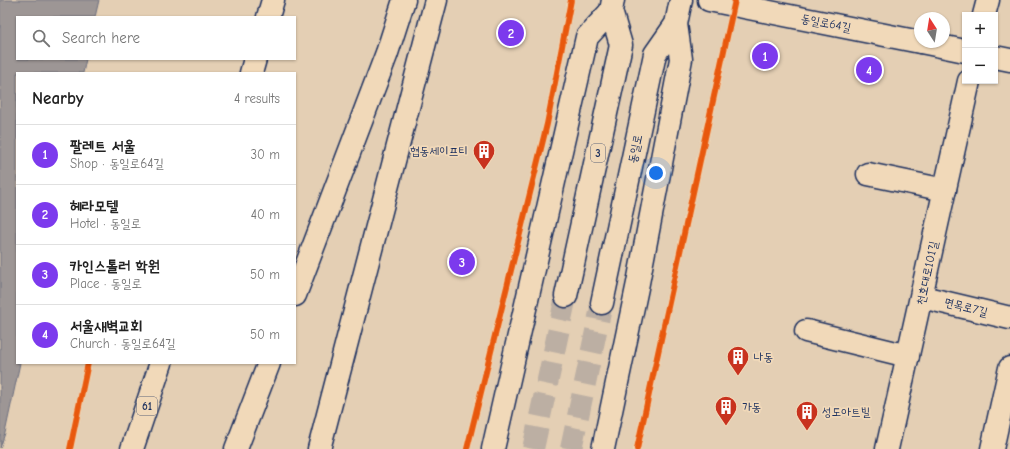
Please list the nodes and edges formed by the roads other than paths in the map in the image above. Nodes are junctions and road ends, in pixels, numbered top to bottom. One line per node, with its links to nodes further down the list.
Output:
1 (274, 0): 9 (main road)
2 (404, 0): 21 (main road)
3 (436, 0): 33 (main road)
4 (681, 0): 10 (main road, 동일로)
5 (709, 0): 11 (main road, 동일로64길)
6 (988, 0): 8 (main road)
7 (612, 5): 22 (main road, 3); 34 (main road)
8 (985, 12)
9 (268, 16)
10 (676, 24): 24 (main road, 동일로); 35 (main road)
11 (914, 41)
12 (950, 48): 13 (main road, 동일로64길)
13 (962, 50)
14 (998, 58): 16 (main road)
15 (255, 60): 17 (main road)
16 (1010, 60)
17 (251, 72)
18 (968, 84): 20 (main road, 천호대로101길)
19 (868, 174): 20 (main road)
20 (945, 190): 23 (main road, 천호대로101길)
21 (296, 292)
22 (566, 296)
23 (922, 297): 25 (main road, 면목로7길); 27 (main road, 천호대로101길)
24 (602, 303)
25 (1010, 318)
26 (806, 331): 27 (main road)
27 (908, 356): 36 (main road, 천호대로101길)
28 (161, 364): 31 (main road, 61)
29 (269, 364): 32 (main road)
30 (1010, 368): 37 (main road)
31 (132, 449)
32 (236, 449)
33 (319, 449)
34 (493, 449)
35 (603, 449)
36 (887, 449)
37 (992, 449)

